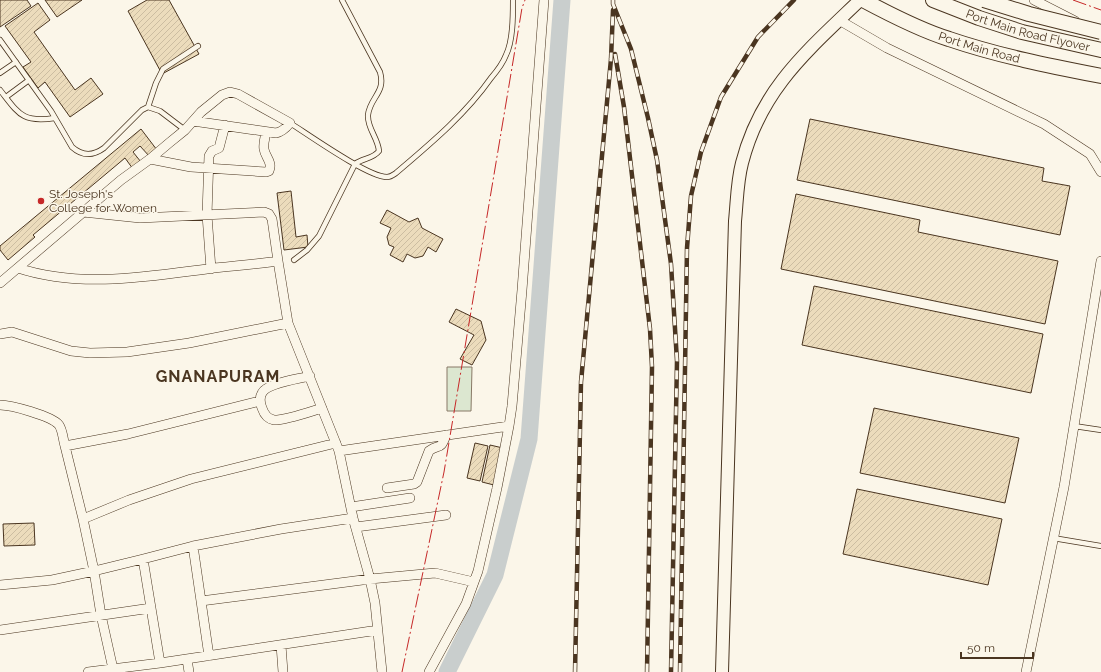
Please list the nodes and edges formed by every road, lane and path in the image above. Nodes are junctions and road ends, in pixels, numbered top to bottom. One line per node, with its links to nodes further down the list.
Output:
1 (342, 0): 29 (lane)
2 (513, 0): 29 (lane)
3 (544, 0): 46 (street)
4 (860, 0): 9 (street)
5 (863, 0): 17 (main road, Port Main Road)
6 (933, 0): 14 (main road, Port Main Road Flyover)
7 (984, 0): 10 (main road, Port Main Road Flyover, bridge)
8 (1034, 0): 11 (street)
9 (839, 20): 31 (street); 81 (street)
10 (1101, 32)
11 (1101, 35)
12 (0, 40): 15 (lane)
13 (198, 46): 21 (lane)
14 (1101, 50)
15 (16, 62): 16 (lane); 18 (lane)
16 (0, 73)
17 (1101, 76)
18 (29, 80): 20 (lane); 22 (lane)
19 (0, 90): 20 (lane)
20 (6, 97): 22 (lane)
21 (148, 107): 22 (lane); 26 (lane)
22 (55, 118)
23 (193, 121): 24 (street); 25 (street); 26 (street)
24 (290, 123): 27 (street); 29 (lane)
25 (225, 125): 27 (street); 30 (street)
26 (186, 130): 28 (street)
27 (266, 132): 30 (street)
28 (150, 160): 30 (street); 32 (street)
29 (355, 164): 34 (lane)
30 (208, 169): 33 (street)
31 (1101, 172)
32 (83, 212): 33 (street); 37 (street)
33 (207, 216): 35 (street); 38 (street)
34 (294, 260)
35 (278, 261): 38 (street); 40 (street)
36 (1101, 261): 47 (street)
37 (18, 268): 38 (street); 39 (street)
38 (211, 269)
39 (0, 284)
40 (288, 323): 41 (street); 42 (street)
41 (0, 334)
42 (310, 376): 43 (street); 45 (street)
43 (260, 402): 45 (street); 50 (street)
44 (0, 404): 50 (street)
45 (322, 408): 51 (street)
46 (509, 426): 49 (street); 64 (street)
47 (1074, 426): 48 (lane); 58 (street)
48 (1101, 430)
49 (446, 435): 51 (street); 52 (street)
50 (65, 446): 56 (street)
51 (338, 447): 54 (street); 56 (street)
52 (387, 488)
53 (410, 498): 54 (street)
54 (351, 507): 57 (street)
55 (446, 515): 57 (street)
56 (83, 519): 62 (street)
57 (355, 522): 59 (street); 63 (street)
58 (1053, 538): 60 (lane); 82 (street)
59 (193, 546): 61 (street); 66 (street)
60 (1101, 546)
61 (143, 559): 62 (street); 67 (street)
62 (94, 571): 65 (street); 68 (street)
63 (370, 579): 64 (street); 66 (street); 70 (street)
64 (474, 582): 80 (street)
65 (0, 585)
66 (201, 601): 72 (street)
67 (151, 608): 68 (street); 74 (street)
68 (101, 615): 69 (street); 75 (street)
69 (0, 630)
70 (378, 630): 71 (street); 79 (street)
71 (281, 645): 72 (street); 78 (street)
72 (209, 656): 73 (street)
73 (187, 659): 74 (street); 77 (street)
74 (160, 663): 75 (street)
75 (113, 669): 76 (street)
76 (88, 672)
77 (189, 672)
78 (283, 672)
79 (382, 672)
80 (429, 672)
81 (722, 672)
82 (1026, 672)

